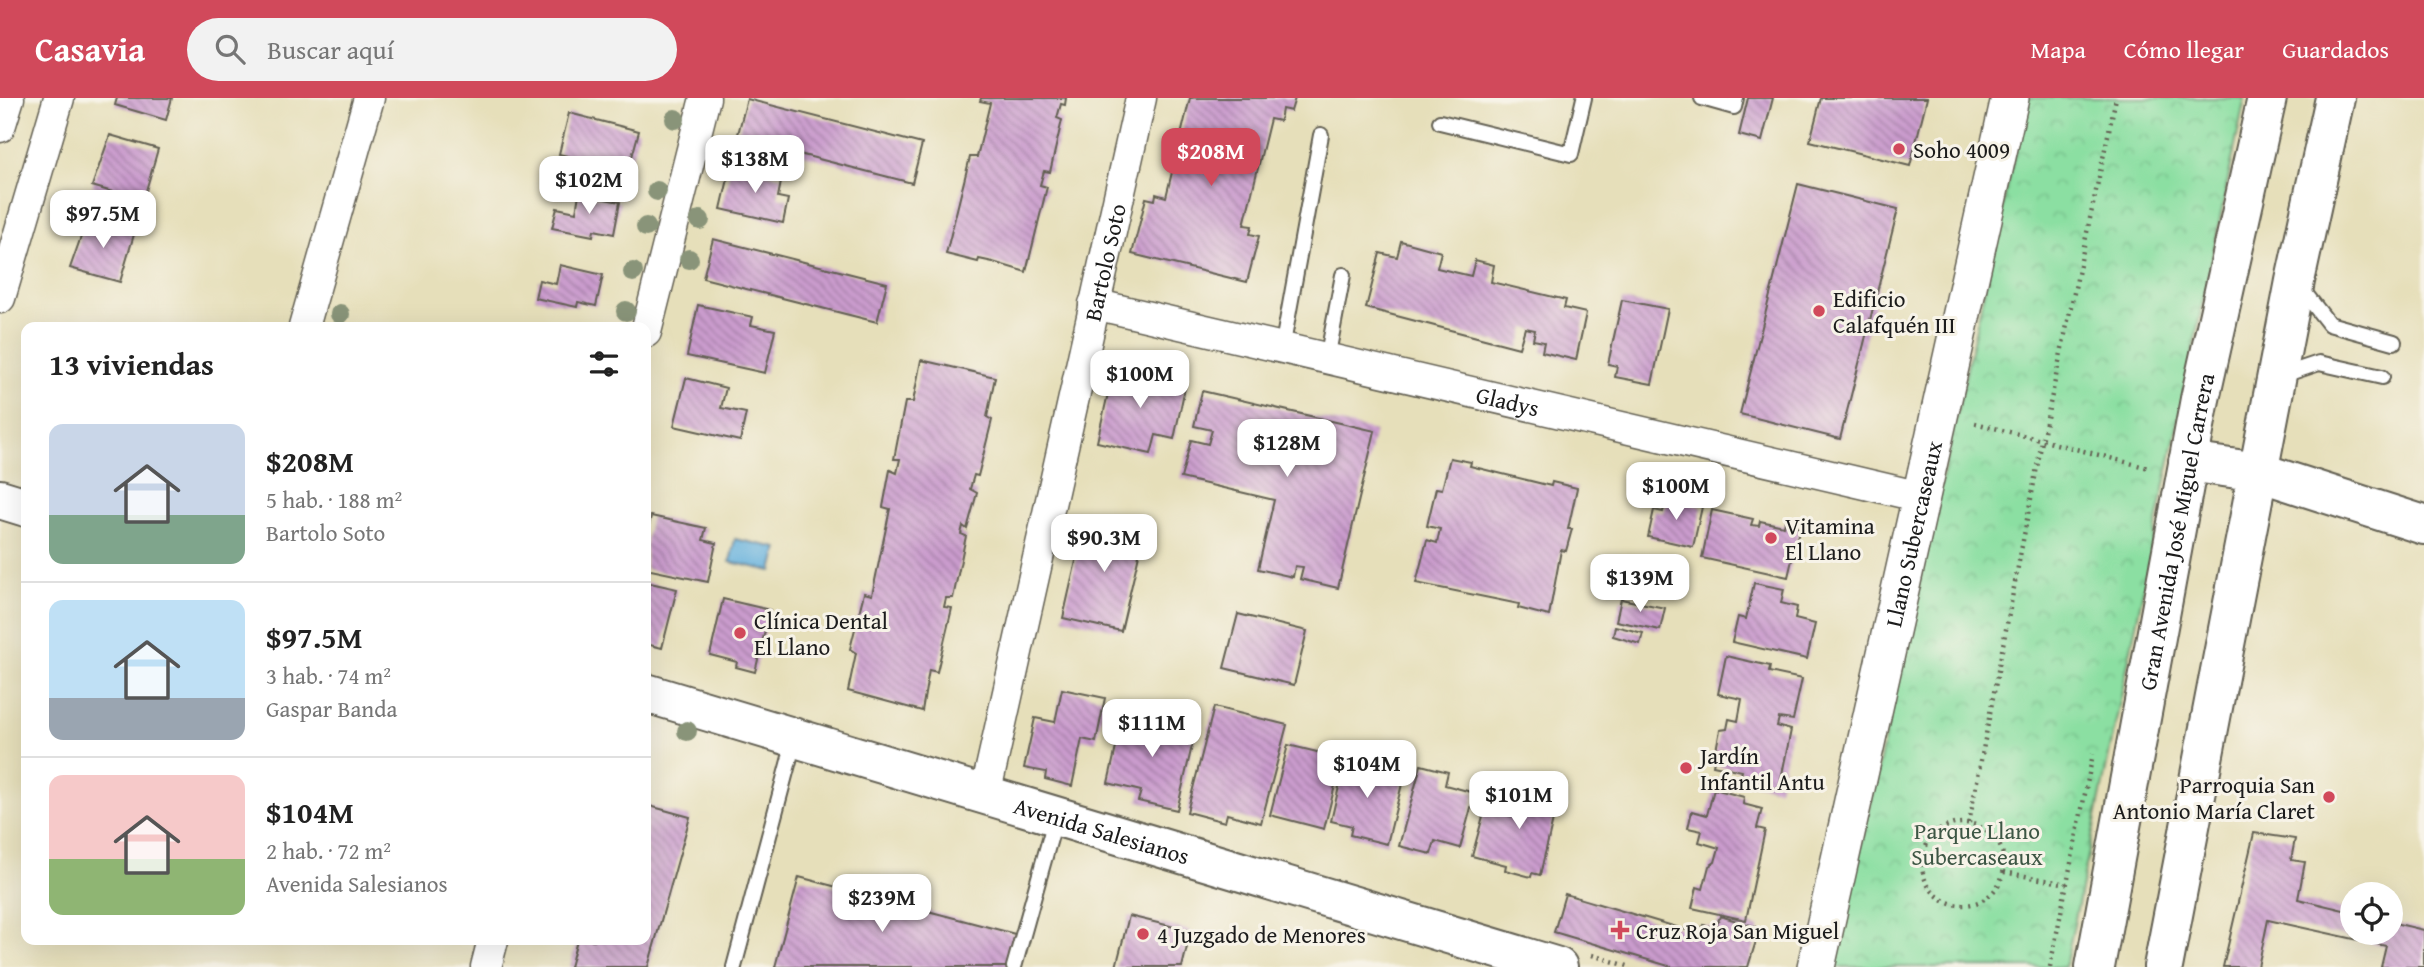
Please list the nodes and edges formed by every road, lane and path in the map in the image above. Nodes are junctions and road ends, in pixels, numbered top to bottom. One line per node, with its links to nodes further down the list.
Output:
1 (9, 98): 14 (street)
2 (59, 98): 18 (street)
3 (369, 98): 20 (street)
4 (705, 98): 21 (street)
5 (1141, 98): 19 (street, Bartolo Soto)
6 (1584, 98): 13 (lane)
7 (1702, 98): 8 (lane)
8 (1736, 98)
9 (2010, 98): 27 (street, Llano Subercaseaux)
10 (2116, 98): 28 (path)
11 (2267, 98): 29 (main road, Gran Avenida José Miguel Carrera)
12 (2335, 98): 17 (main road)
13 (1440, 122)
14 (0, 127)
15 (1321, 135): 23 (lane)
16 (1343, 275): 24 (lane)
17 (2295, 281): 22 (lane); 25 (main road)
18 (0, 298)
19 (1094, 304): 23 (street, Gladys); 38 (street, Bartolo Soto)
20 (305, 322)
21 (648, 322)
22 (2393, 342)
23 (1282, 349): 24 (street, Gladys)
24 (1327, 359): 32 (street, Gladys)
25 (2276, 377): 26 (lane); 31 (main road)
26 (2382, 377)
27 (1940, 414): 28 (path); 32 (street, Llano Subercaseaux)
28 (2042, 441): 30 (path); 40 (path)
29 (2188, 462): 31 (main road); 49 (main road, Gran Avenida José Miguel Carrera)
30 (2151, 468)
31 (2259, 472): 35 (main road); 50 (main road)
32 (1921, 497): 48 (street, Llano Subercaseaux)
33 (0, 499): 34 (main road)
34 (21, 505)
35 (2424, 525)
36 (651, 695): 37 (main road, Avenida Salesianos)
37 (795, 738): 38 (main road, Avenida Salesianos); 45 (lane)
38 (985, 794): 39 (main road, Avenida Salesianos)
39 (1056, 816): 46 (lane); 47 (main road, Avenida Salesianos)
40 (1969, 823): 41 (path); 41 (path)
41 (2004, 872): 42 (path)
42 (2067, 884)
43 (492, 945): 44 (street)
44 (486, 967)
45 (734, 967)
46 (1014, 967)
47 (1558, 967)
48 (1816, 967)
49 (2095, 967)
50 (2163, 967)

